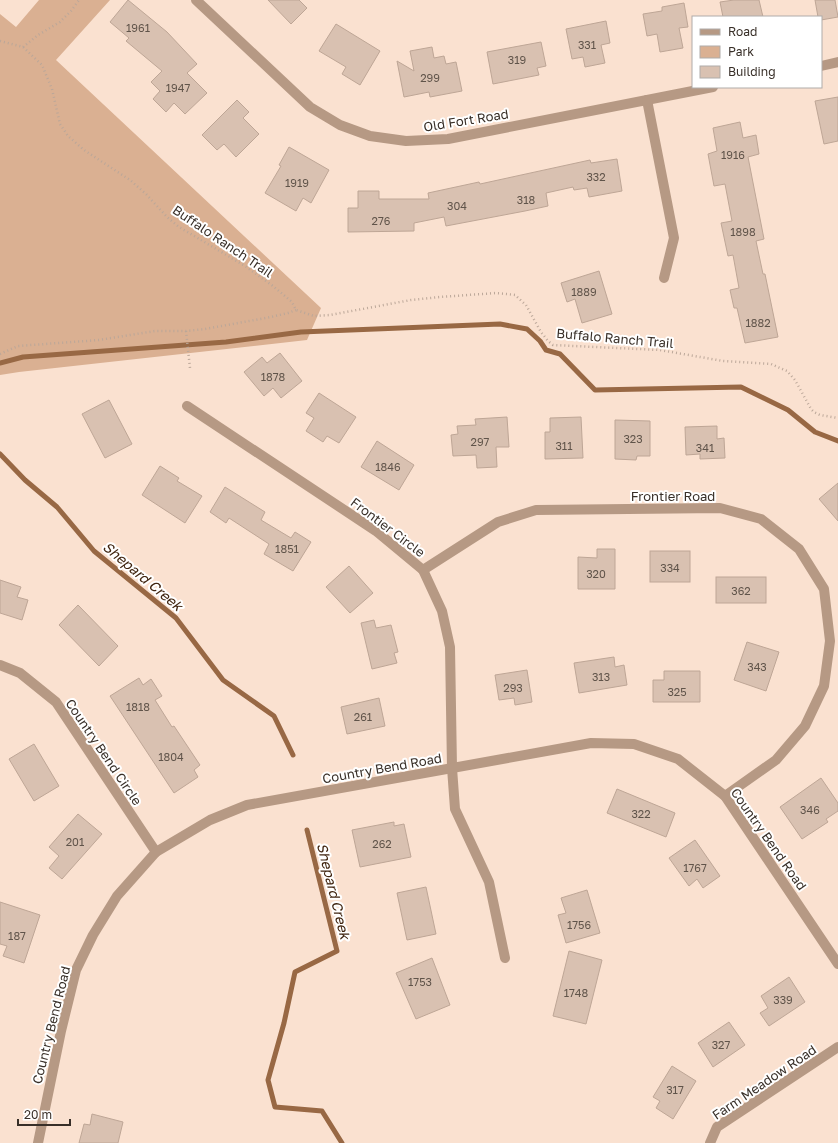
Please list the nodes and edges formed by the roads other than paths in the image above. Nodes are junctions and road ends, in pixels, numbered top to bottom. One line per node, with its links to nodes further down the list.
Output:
1 (196, 0): 5 (street, Old Fort Road)
2 (838, 62): 3 (street)
3 (822, 66)
4 (708, 88): 5 (street, Old Fort Road)
5 (647, 100): 6 (street)
6 (664, 278)
7 (187, 406): 8 (street, Frontier Circle)
8 (423, 570): 10 (street, Frontier Circle); 11 (street, Frontier Road)
9 (0, 665): 12 (street, Country Bend Circle)
10 (452, 768): 11 (street, Country Bend Road); 12 (street, Country Bend Road); 13 (street, Frontier Circle)
11 (726, 796): 14 (street, Country Bend Road)
12 (156, 852): 16 (street, Country Bend Road)
13 (505, 958)
14 (838, 964)
15 (838, 1047): 17 (street, Farm Meadow Road)
16 (38, 1143)
17 (710, 1143)

